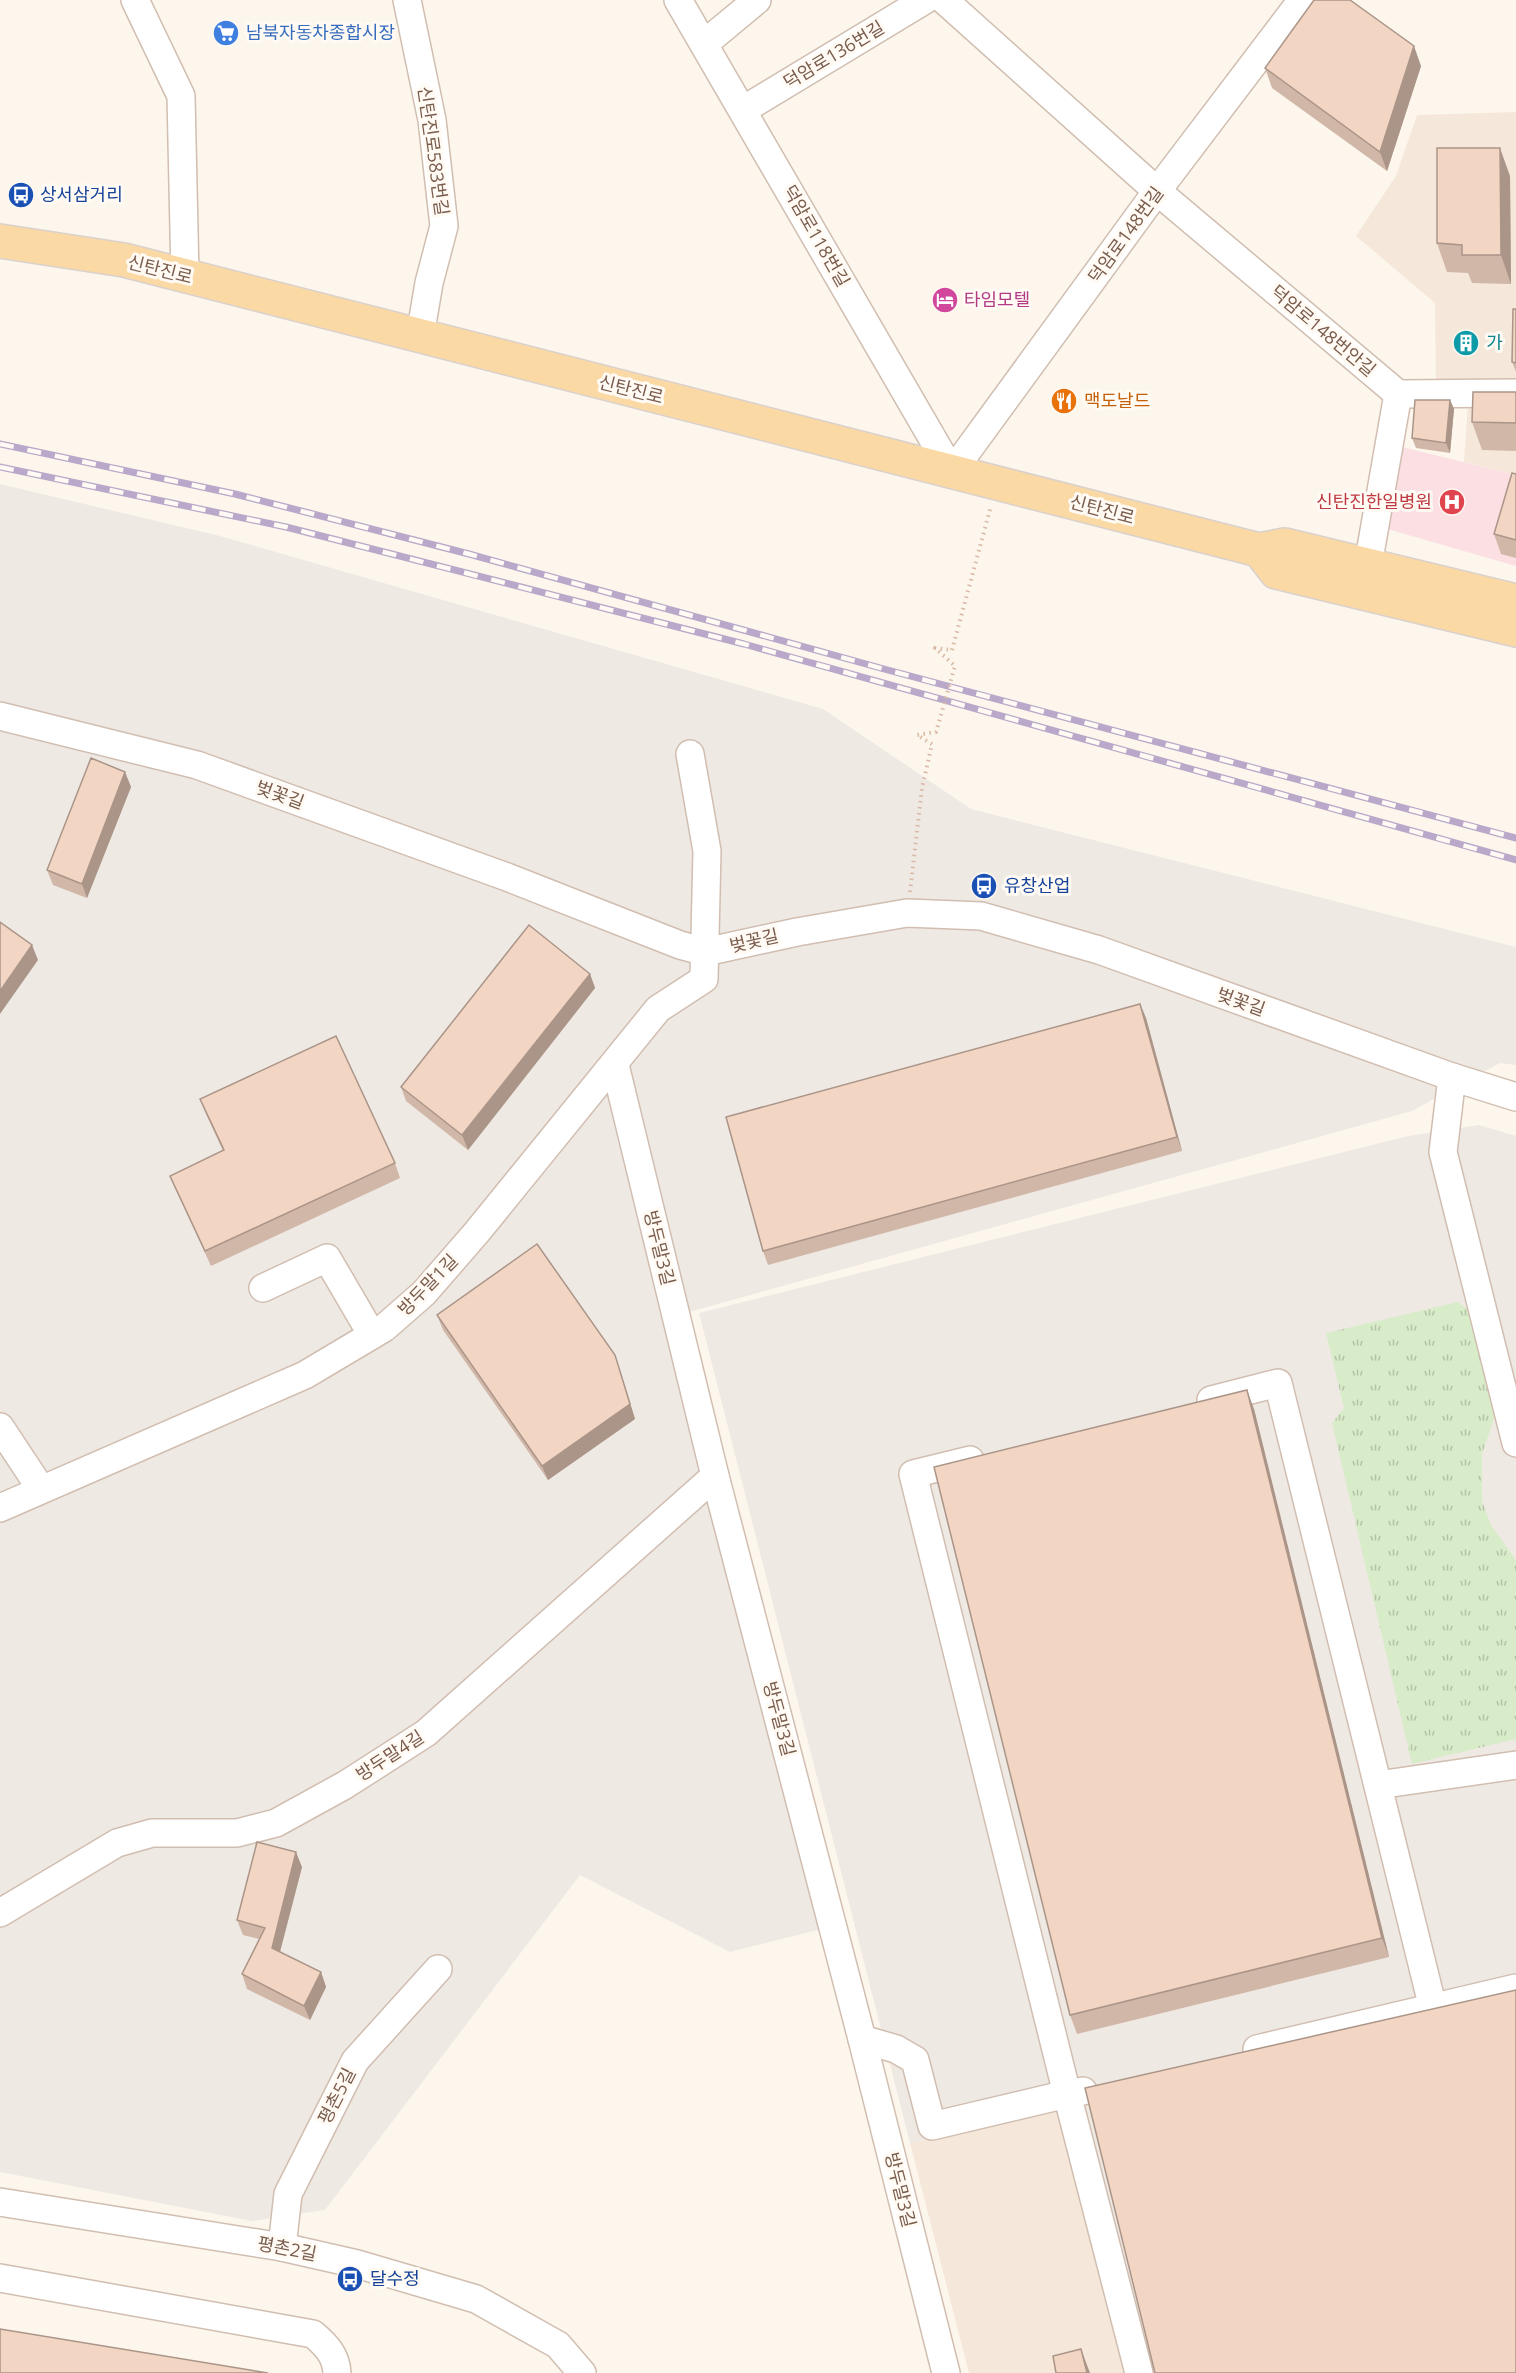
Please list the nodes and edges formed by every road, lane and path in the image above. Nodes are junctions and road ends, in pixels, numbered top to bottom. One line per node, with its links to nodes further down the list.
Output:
1 (135, 0): 12 (street)
2 (407, 0): 13 (street, 신탄진로583번길)
3 (678, 0): 8 (street, 덕암로118번길)
4 (757, 0): 8 (street)
5 (925, 0): 9 (street, 덕암로136번길)
6 (944, 0): 10 (street, 덕암로148번안길)
7 (1302, 0): 10 (street, 덕암로148번길)
8 (704, 44): 9 (street, 덕암로118번길)
9 (743, 110): 16 (street, 덕암로118번길)
10 (1157, 191): 15 (street, 덕암로148번안길); 16 (street, 덕암로148번길)
11 (0, 241): 12 (main road, 신탄진로)
12 (185, 276): 13 (main road, 신탄진로)
13 (420, 336): 16 (main road, 신탄진로)
14 (1516, 393): 15 (street)
15 (1398, 394): 19 (street)
16 (952, 472): 17 (main road, 신탄진로)
17 (997, 483): 18 (main road, 신탄진로); 24 (path, bridge)
18 (1259, 550): 19 (main road, 신탄진로); 21 (main road)
19 (1368, 565): 20 (main road, 신탄진로)
20 (1516, 601)
21 (1516, 630)
22 (4, 724): 25 (street, 벚꽃길)
23 (690, 754): 25 (street)
24 (907, 913): 25 (street, 벚꽃길); 27 (street, 벚꽃길)
25 (705, 952): 26 (street, 방두말1길)
26 (615, 1065): 30 (street, 방두말1길); 35 (street, 방두말3길)
27 (1452, 1077): 28 (street, 벚꽃길); 33 (street)
28 (1516, 1097)
29 (263, 1288): 30 (street)
30 (372, 1335): 36 (street, 방두말1길)
31 (1187, 1406): 39 (street)
32 (0, 1427): 36 (street)
33 (1516, 1443)
34 (993, 1454): 47 (street)
35 (715, 1476): 40 (street, 방두말4길); 44 (street, 방두말3길)
36 (42, 1489): 37 (street, 방두말1길)
37 (0, 1508)
38 (1516, 1765): 39 (street)
39 (1378, 1785): 43 (street)
40 (0, 1913)
41 (438, 1970): 49 (street, 평촌5길)
42 (1516, 1988): 43 (street)
43 (1433, 2008): 45 (street)
44 (862, 2039): 47 (street); 53 (street, 방두말3길)
45 (1227, 2056)
46 (1102, 2086): 47 (street)
47 (1067, 2094): 54 (street)
48 (0, 2202): 49 (street, 평촌2길)
49 (282, 2247): 52 (street, 평촌2길)
50 (0, 2278): 51 (street)
51 (337, 2373)
52 (582, 2373)
53 (946, 2373)
54 (1139, 2373)

